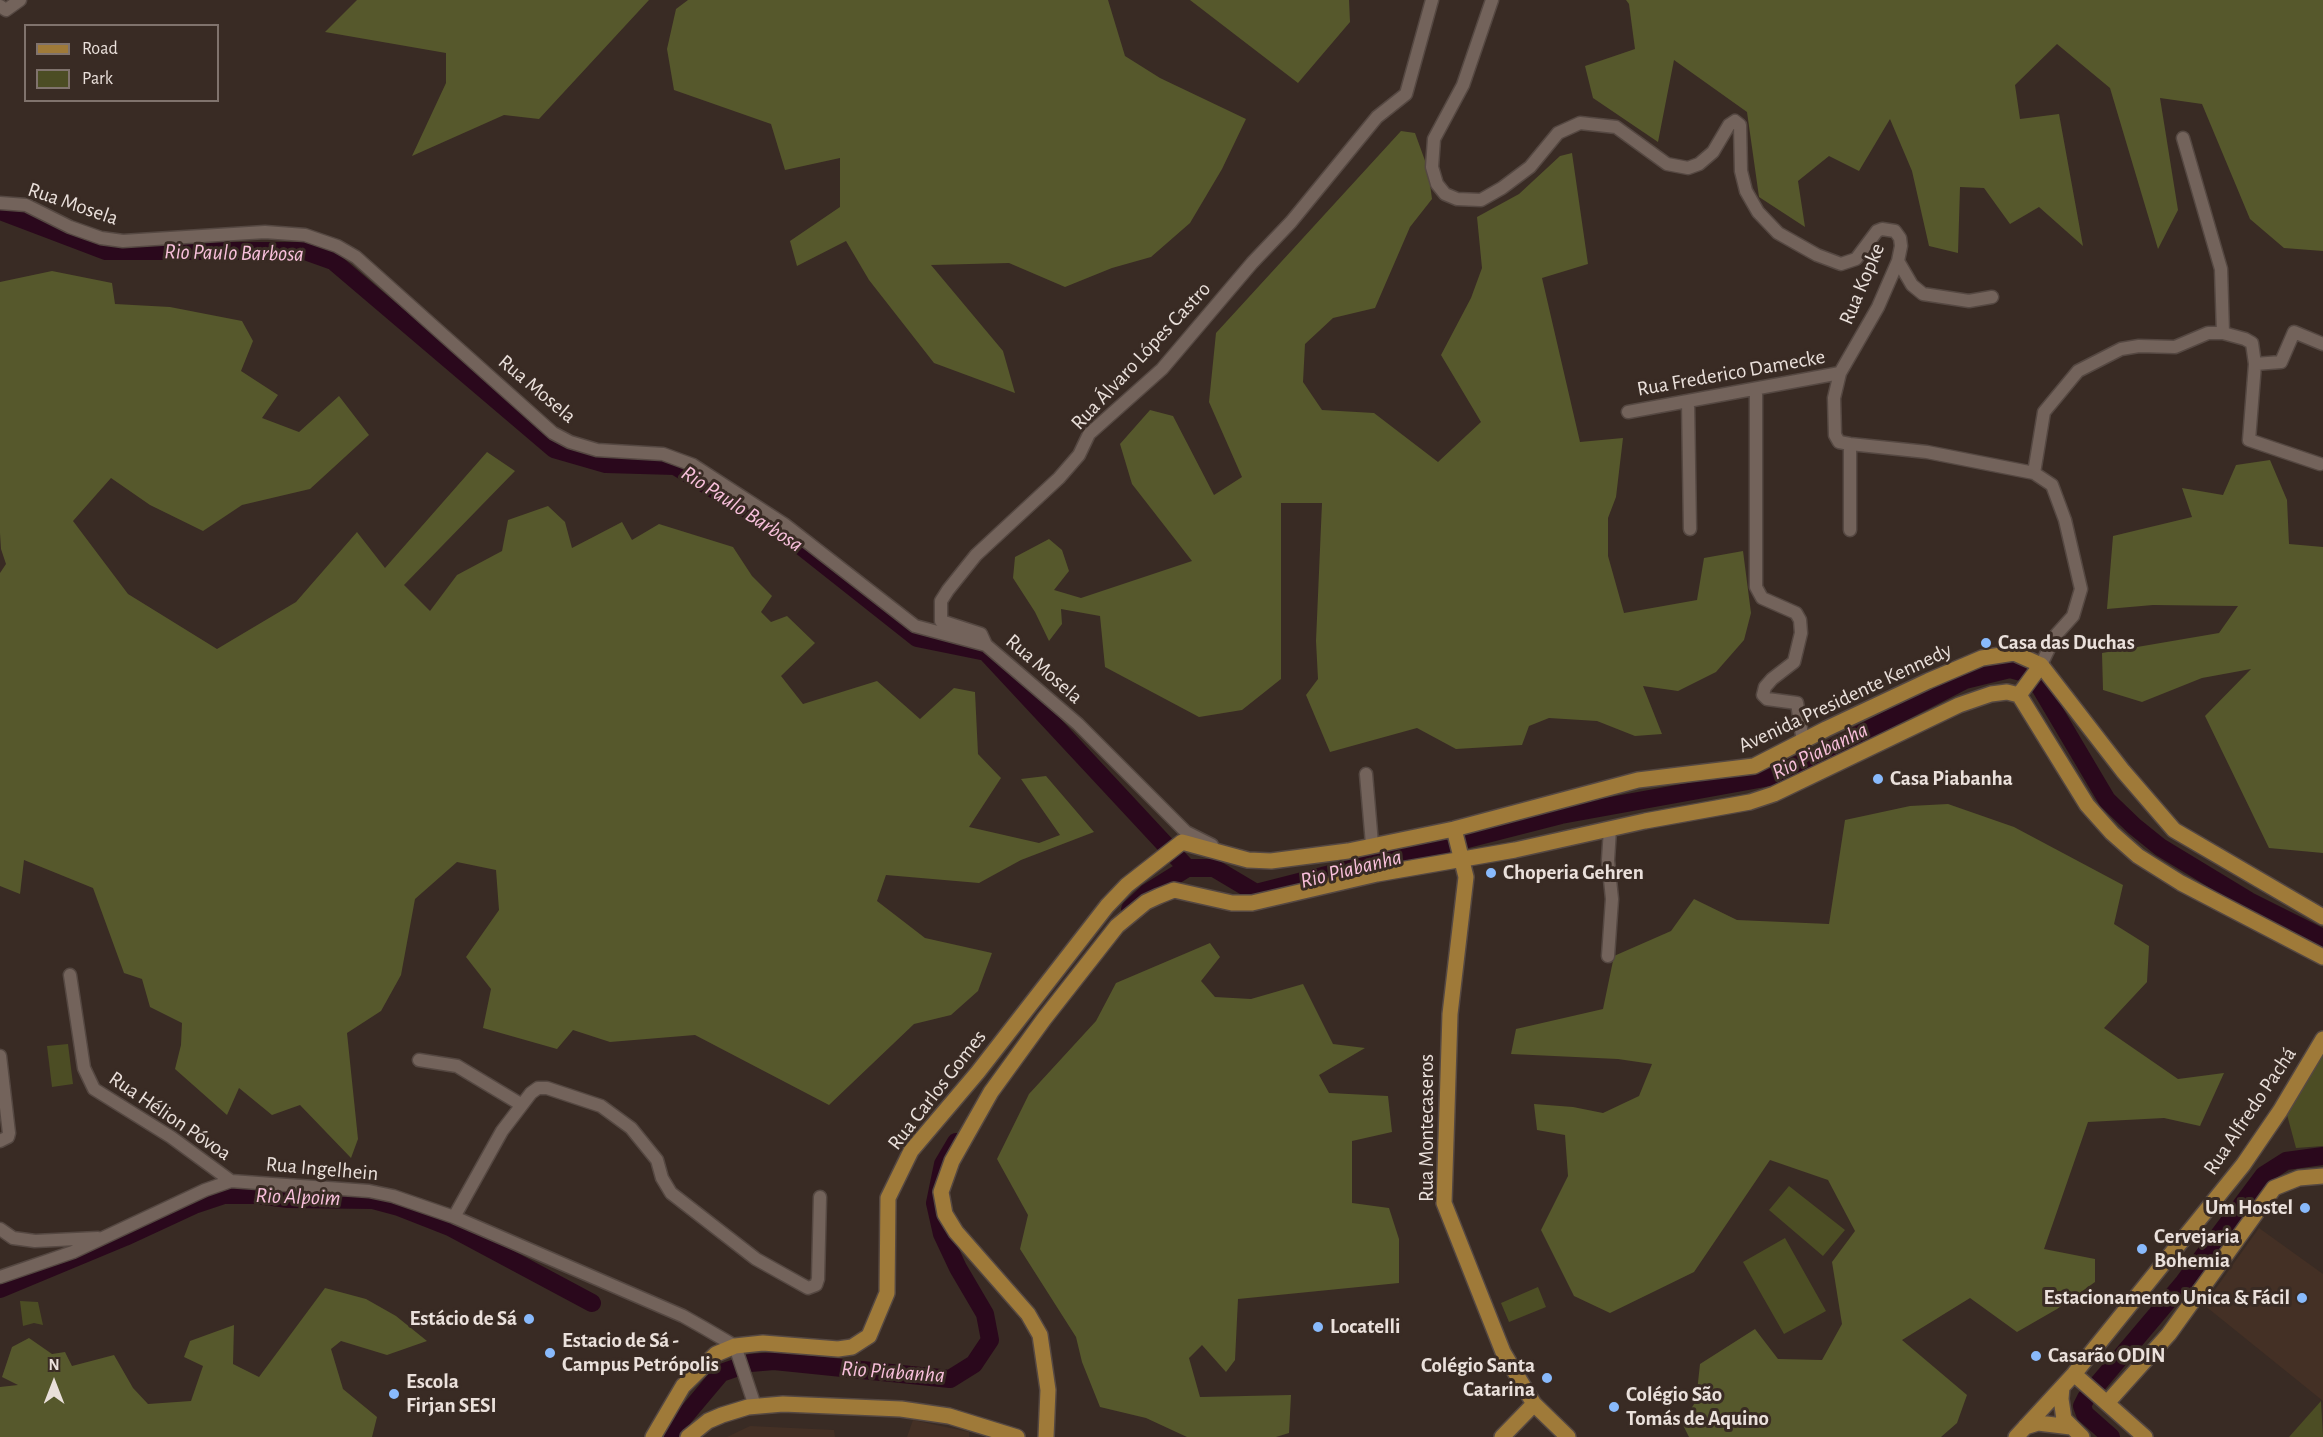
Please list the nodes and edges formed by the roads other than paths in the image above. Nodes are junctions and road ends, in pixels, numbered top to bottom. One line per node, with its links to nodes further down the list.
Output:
1 (20, 0): 4 (street)
2 (1432, 0): 21 (street, Rua Álvaro Lópes Castro)
3 (1492, 0): 7 (street, Rua Kopke)
4 (0, 6)
5 (2183, 138): 9 (street)
6 (0, 203): 21 (street, Rua Mosela)
7 (1898, 261): 8 (street); 12 (street, Rua Kopke)
8 (1992, 297)
9 (2223, 333): 11 (street); 18 (street)
10 (2323, 344): 11 (street)
11 (2255, 364): 17 (street)
12 (1840, 373): 13 (street, Rua Frederico Damecke); 16 (street, Rua Kopke)
13 (1756, 390): 14 (street, Rua Frederico Damecke); 24 (street)
14 (1688, 401): 15 (street, Rua Frederico Damecke); 19 (street)
15 (1628, 412)
16 (1850, 444): 18 (street); 20 (street)
17 (2320, 464)
18 (2034, 473): 22 (street)
19 (1690, 529)
20 (1850, 530)
21 (986, 645): 28 (street, Rua Mosela)
22 (2041, 665): 23 (main road); 24 (main road, Avenida Presidente Kennedy); 31 (main road, Avenida Presidente Kennedy)
23 (2019, 695): 27 (main road); 35 (main road)
24 (1803, 741): 26 (main road, Avenida Presidente Kennedy)
25 (1366, 774): 29 (street)
26 (1454, 829): 29 (main road, Avenida Presidente Kennedy); 30 (main road, Rua Montecaseros)
27 (1610, 829): 30 (main road); 34 (street)
28 (1184, 837): 29 (main road, Avenida Presidente Kennedy); 32 (main road, Rua Carlos Gomes)
29 (1372, 844)
30 (1460, 859): 33 (main road); 53 (main road, Rua Montecaseros)
31 (2323, 917)
32 (1082, 935): 33 (main road); 49 (main road, Rua Carlos Gomes)
33 (1100, 949): 60 (main road)
34 (1608, 956)
35 (2323, 957)
36 (70, 975): 43 (street, Rua Hélion Póvoa)
37 (2323, 1039): 50 (main road, Rua Alfredo Pachá)
38 (0, 1056): 41 (street)
39 (418, 1060): 40 (street)
40 (522, 1105): 44 (street); 45 (street)
41 (0, 1141)
42 (2323, 1176): 52 (main road)
43 (231, 1181): 45 (street, Rua Ingelhein); 47 (street, Rua Ingelhein)
44 (820, 1197)
45 (453, 1217): 49 (street, Rua Ingelhein)
46 (0, 1229): 47 (street)
47 (107, 1237): 48 (street, Rua Ingelhein)
48 (0, 1277)
49 (735, 1346): 54 (street); 58 (main road)
50 (2078, 1378): 51 (main road, Rua Alfredo Pachá); 52 (main road)
51 (2062, 1387): 55 (main road, Rua Alfredo Pachá); 56 (main road)
52 (2106, 1402): 63 (main road)
53 (1534, 1404): 61 (main road); 62 (main road, Rua Montecaseros)
54 (755, 1406): 57 (main road); 59 (main road)
55 (2021, 1432): 56 (main road)
56 (2077, 1432)
57 (1014, 1436)
58 (653, 1437)
59 (688, 1437)
60 (1046, 1437)
61 (1502, 1437)
62 (1568, 1437)
63 (2145, 1437)

